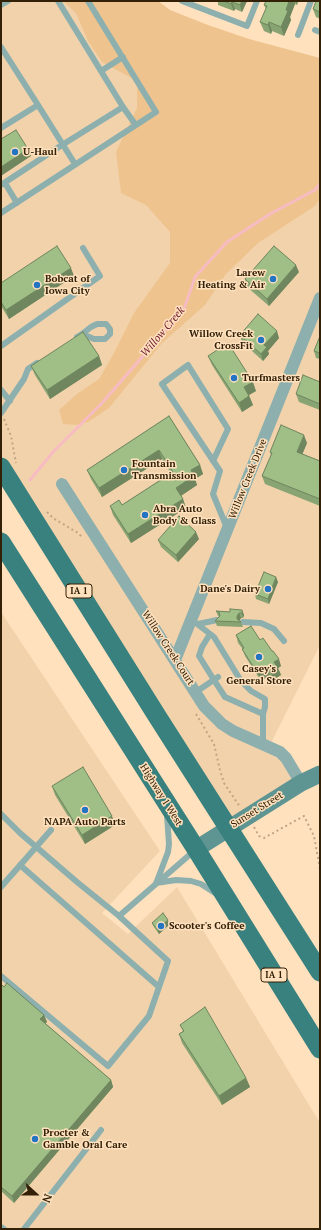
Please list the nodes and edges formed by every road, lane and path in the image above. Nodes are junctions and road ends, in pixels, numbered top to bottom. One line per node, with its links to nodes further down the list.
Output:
1 (8, 1): 7 (lane)
2 (57, 1): 11 (lane)
3 (88, 1): 10 (lane)
4 (182, 1): 5 (lane)
5 (257, 1)
6 (312, 1): 8 (lane)
7 (1, 5)
8 (298, 34)
9 (1, 47): 12 (lane)
10 (123, 57): 11 (lane); 14 (lane)
11 (101, 71): 13 (lane)
12 (38, 105): 15 (lane); 16 (lane)
13 (124, 107): 14 (lane); 16 (lane)
14 (135, 124): 17 (lane)
15 (1, 128)
16 (62, 145): 17 (lane); 18 (lane)
17 (75, 164): 19 (lane)
18 (3, 184): 19 (lane)
19 (17, 202): 20 (lane)
20 (1, 213)
21 (83, 248): 25 (lane)
22 (320, 298): 35 (street, Willow Creek Drive)
23 (82, 334): 24 (lane)
24 (70, 342)
25 (1, 346)
26 (40, 361): 28 (lane)
27 (1, 390): 28 (lane)
28 (10, 401): 29 (lane)
29 (1, 413)
30 (1, 416): 32 (path)
31 (213, 461): 31 (lane); 35 (lane)
32 (9, 465): 54 (main road, IA 1)
33 (62, 484): 43 (street, Willow Creek Court)
34 (44, 510): 36 (path)
35 (227, 530): 39 (street, Willow Creek Drive)
36 (85, 540)
37 (1, 542): 51 (main road, Highway 1 West / IA 1)
38 (218, 620): 39 (lane)
39 (195, 622): 41 (lane); 43 (street, Willow Creek Drive)
40 (243, 622): 42 (lane)
41 (210, 634): 44 (lane); 47 (lane)
42 (284, 641)
43 (175, 660): 45 (street, Willow Creek Court)
44 (216, 679): 45 (lane); 47 (lane)
45 (196, 692): 48 (street, Willow Creek Court)
46 (194, 711): 53 (path)
47 (262, 714): 48 (lane)
48 (263, 745): 50 (street, Willow Creek Court)
49 (320, 774): 50 (street, Sunset Street)
50 (301, 783): 53 (street, Sunset Street)
51 (167, 804): 57 (main road, Highway 1 West / IA 1); 60 (lane)
52 (1, 814): 56 (lane)
53 (247, 817): 54 (street, Sunset Street); 59 (path)
54 (228, 828): 57 (street, Sunset Street); 64 (main road, IA 1)
55 (51, 830): 56 (lane)
56 (36, 847): 58 (lane); 63 (lane)
57 (196, 849): 60 (lane); 62 (main road, Highway 1 West / IA 1)
58 (20, 865): 61 (lane); 66 (lane)
59 (320, 869)
60 (156, 883): 62 (lane); 63 (lane)
61 (1, 887)
62 (228, 901): 67 (main road, Highway 1 West / IA 1)
63 (119, 916): 66 (lane)
64 (320, 972)
65 (1, 976): 66 (lane)
66 (159, 987)
67 (320, 1049)
68 (101, 1130): 71 (lane)
69 (1, 1227): 70 (lane)
70 (4, 1229)
71 (24, 1229)

